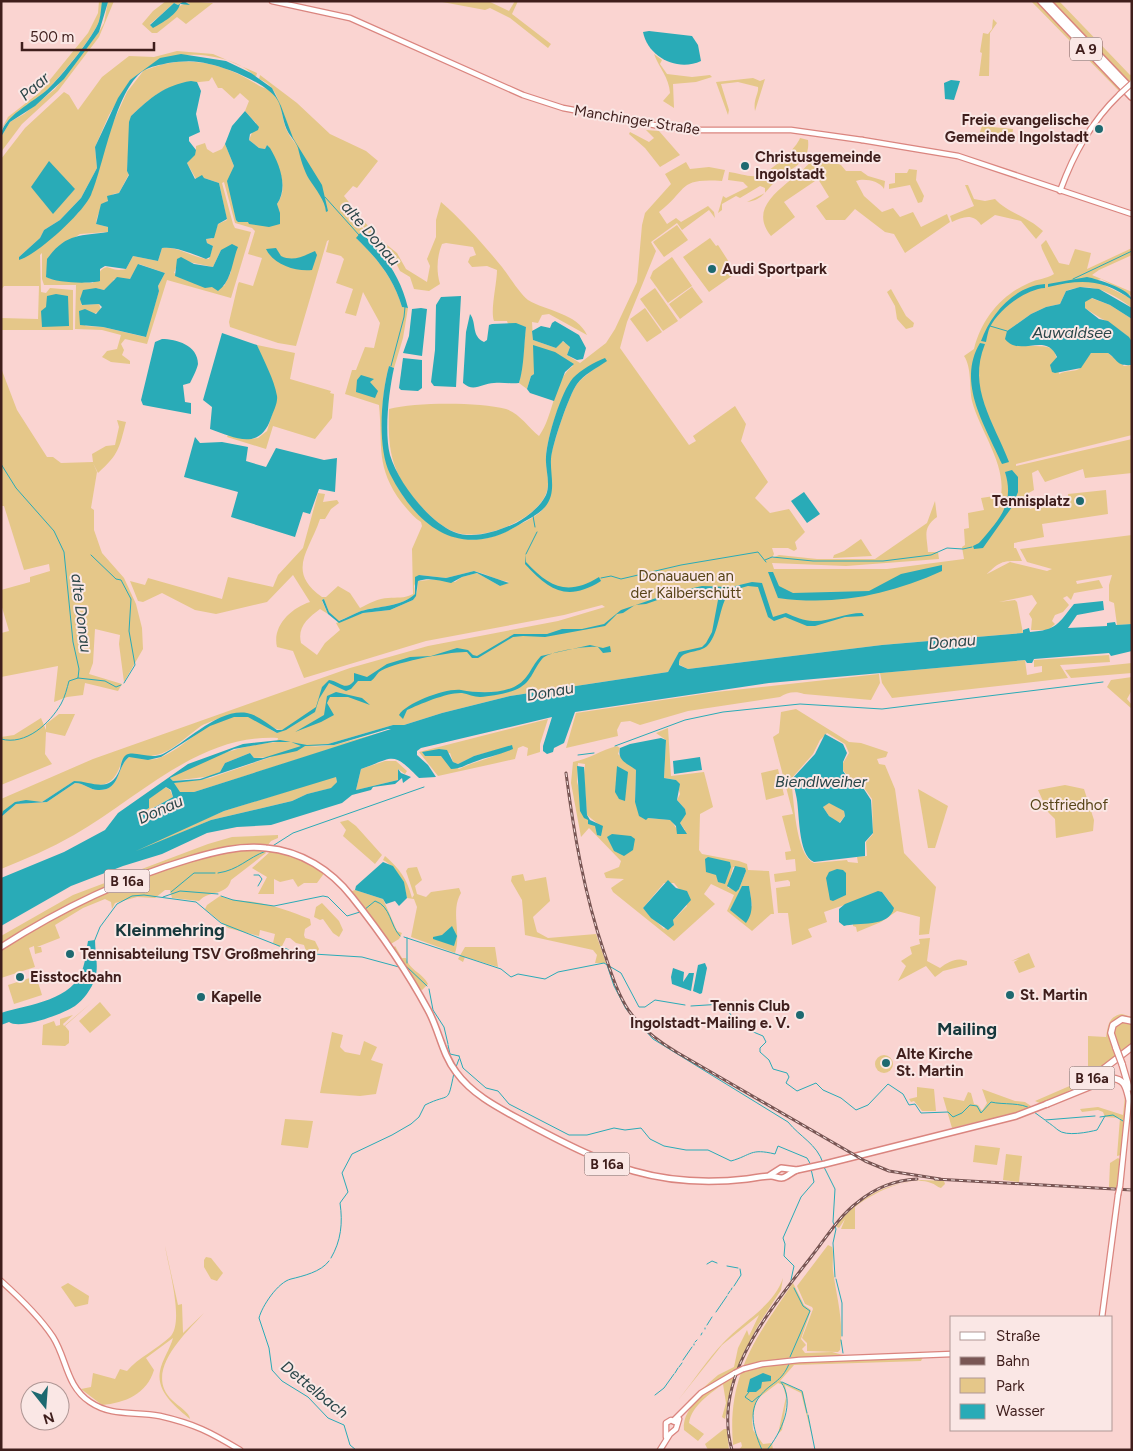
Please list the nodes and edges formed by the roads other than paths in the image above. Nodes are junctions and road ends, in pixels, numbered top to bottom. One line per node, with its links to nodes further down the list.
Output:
1 (272, 1): 7 (main road, Manchinger Straße)
2 (1041, 1): 6 (highway, A 9)
3 (1047, 1): 5 (highway, A 9)
4 (1132, 83): 7 (main road, bridge)
5 (1132, 90)
6 (1132, 97)
7 (1061, 192): 8 (main road, Manchinger Straße)
8 (1132, 214)
9 (1, 947): 17 (main road, B 16a)
10 (1132, 1021): 13 (highway, bridge)
11 (1131, 1048): 12 (highway, B 16a); 14 (highway, B 16a)
12 (1069, 1095): 13 (highway); 14 (highway, B 16a)
13 (1130, 1098): 15 (highway)
14 (1050, 1103): 16 (main road, B 16a)
15 (1129, 1107): 19 (main road, bridge)
16 (786, 1172): 17 (main road); 17 (main road)
17 (778, 1174)
18 (1, 1280): 23 (main road)
19 (1103, 1316)
20 (950, 1354): 21 (main road, bridge)
21 (675, 1423): 22 (main road); 22 (main road)
22 (670, 1431): 24 (main road)
23 (240, 1450)
24 (660, 1450)

